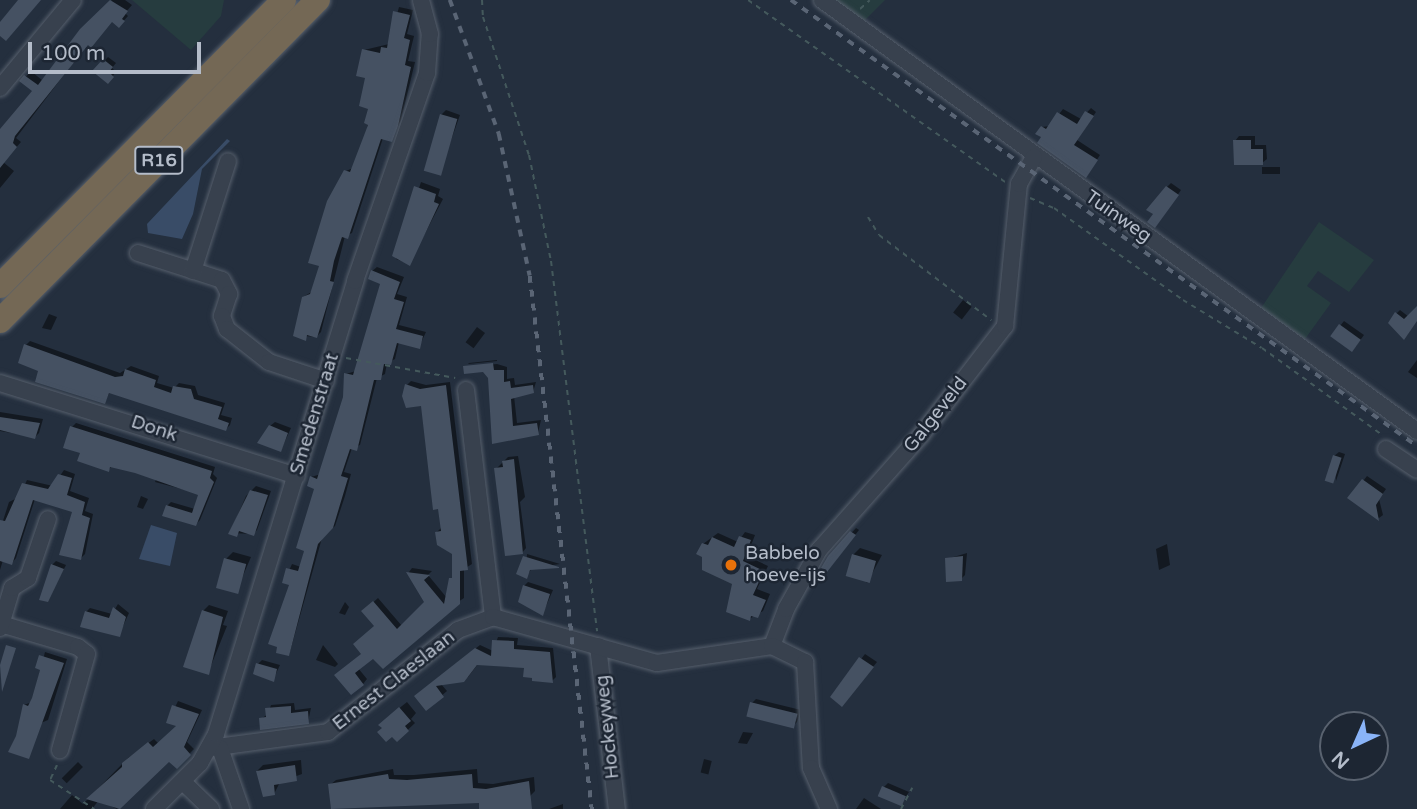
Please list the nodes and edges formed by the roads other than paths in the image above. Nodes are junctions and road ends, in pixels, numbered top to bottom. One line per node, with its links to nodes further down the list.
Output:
1 (73, 0): 6 (street)
2 (284, 0): 11 (highway, R16)
3 (318, 0): 12 (highway, R16)
4 (421, 0): 13 (street, Smedenstraat)
5 (821, 0): 7 (street, Tuinweg)
6 (0, 88)
7 (1034, 157): 16 (street, Tuinweg); 24 (street, Galgeveld)
8 (228, 162): 10 (street)
9 (138, 253): 10 (street)
10 (194, 271): 13 (street)
11 (0, 286)
12 (0, 321)
13 (326, 381): 19 (street, Smedenstraat)
14 (4, 382): 19 (street, Donk)
15 (460, 384): 21 (street)
16 (1417, 431)
17 (1386, 449): 18 (street)
18 (1417, 470)
19 (297, 476): 25 (street, Smedenstraat)
20 (48, 519): 22 (street)
21 (493, 617): 23 (street); 25 (street, Ernest Claeslaan)
22 (1, 626): 26 (street)
23 (598, 646): 24 (street); 31 (street, Hockeyweg)
24 (772, 646): 32 (street)
25 (215, 748): 27 (street, Smedenstraat); 30 (street)
26 (60, 750)
27 (183, 782): 28 (street, Smedenstraat); 29 (street)
28 (154, 809)
29 (211, 809)
30 (241, 809)
31 (617, 809)
32 (829, 809)

